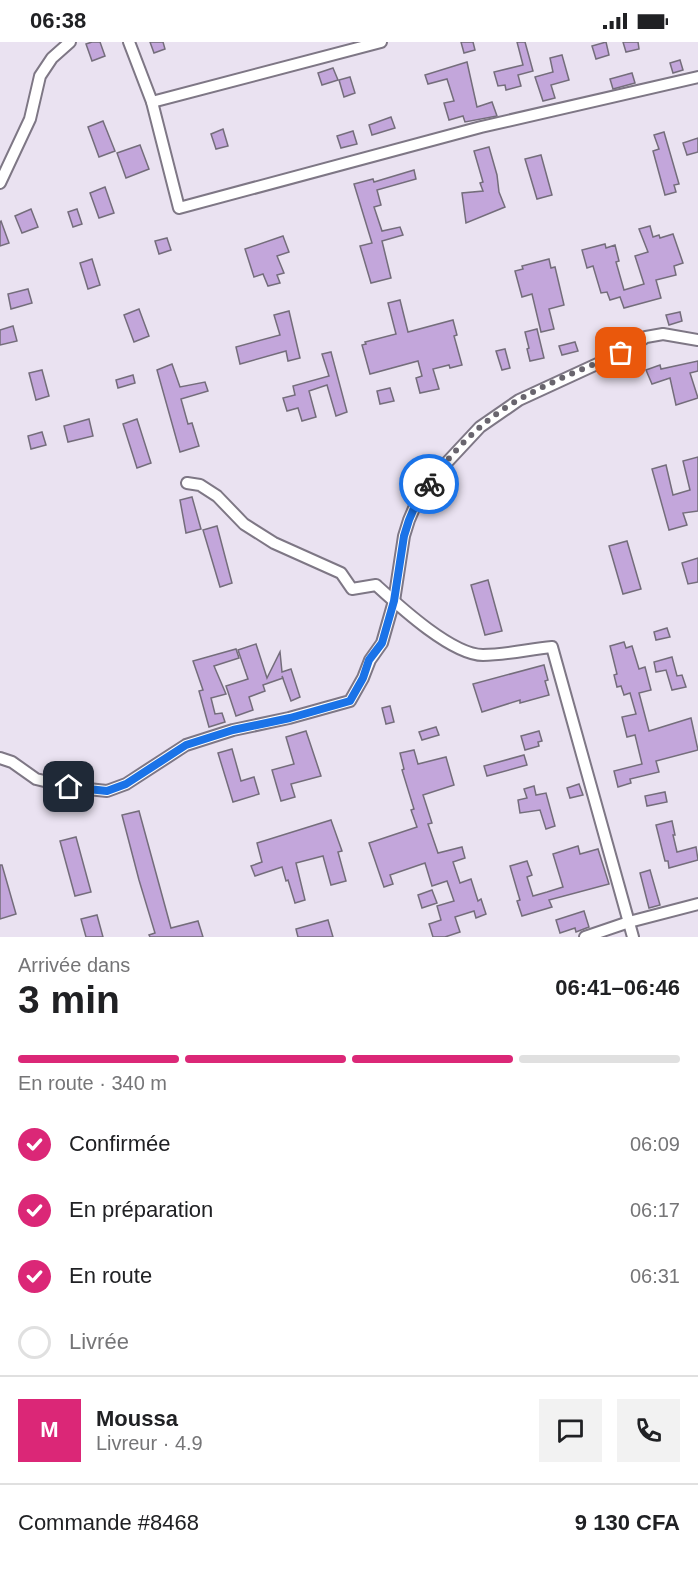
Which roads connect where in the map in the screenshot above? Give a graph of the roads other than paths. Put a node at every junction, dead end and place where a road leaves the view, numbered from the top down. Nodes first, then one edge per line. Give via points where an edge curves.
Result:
1 (70, 42) edge
2 (129, 42) edge
3 (381, 42) edge
4 (698, 77) edge
5 (152, 102) junction
6 (0, 183) edge
7 (698, 340) edge
8 (187, 483) dead end
9 (394, 601) junction
10 (0, 758) edge
11 (698, 903) edge
12 (629, 922) junction
13 (585, 937) edge
14 (633, 937) edge

1 - 6 street via 40,76 30,119
2 - 5 street
3 - 5 street
4 - 5 street via 481,128 179,208
7 - 9 street via 663,334 646,337 621,353 519,400 480,427 418,499 404,536
8 - 9 street via 200,485 217,496 244,524 274,543 341,573 352,589 376,585
9 - 10 street via 382,643 369,660 350,701 186,745 126,784 107,791 36,779
9 - 12 street via 462,650 482,655 552,647
11 - 12 street
12 - 13 street
12 - 14 street

